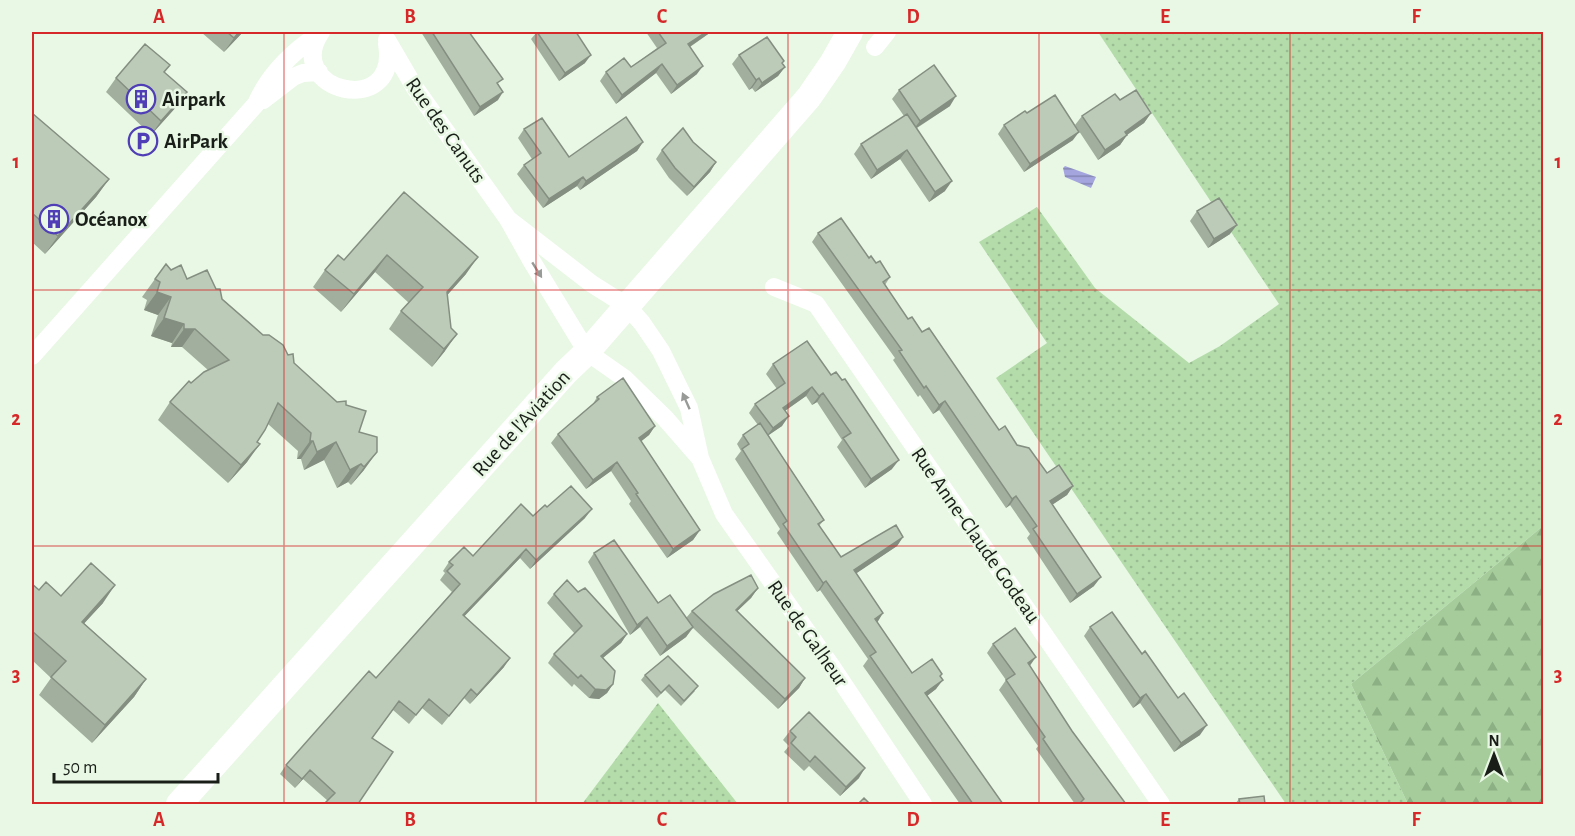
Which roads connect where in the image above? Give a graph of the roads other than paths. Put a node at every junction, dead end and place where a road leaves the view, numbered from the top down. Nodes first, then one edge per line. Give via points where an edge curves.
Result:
1 (850, 32) edge
2 (887, 32) edge
3 (320, 33) edge
4 (384, 36) edge
5 (875, 47) dead end
6 (319, 72) junction
7 (256, 104) junction
8 (508, 219) junction
9 (774, 287) dead end
10 (627, 306) junction
11 (587, 352) junction
12 (32, 356) edge
13 (700, 458) junction
14 (179, 804) edge
15 (924, 804) edge
16 (1161, 804) edge

1 - 10 street, Rue de l'Aviation via 809,97
2 - 5 street
3 - 6 street via 314,53
3 - 7 street via 298,48 272,75
4 - 6 street via 389,56 386,70 363,89 343,90
4 - 8 street, Rue des Canuts via 415,88
6 - 7 street via 293,77
7 - 12 street
8 - 10 street, Rue des Canuts
8 -> 11 street, Rue des Canuts
9 - 16 street, Rue Anne-Claude Godeau via 816,304
10 - 11 street, Rue de l'Aviation
13 -> 10 street, Rue de Galheur via 690,408 661,351
11 - 13 street, Rue de Galheur via 624,378
11 - 14 street, Rue de l'Aviation
13 - 15 street, Rue de Galheur via 724,514

